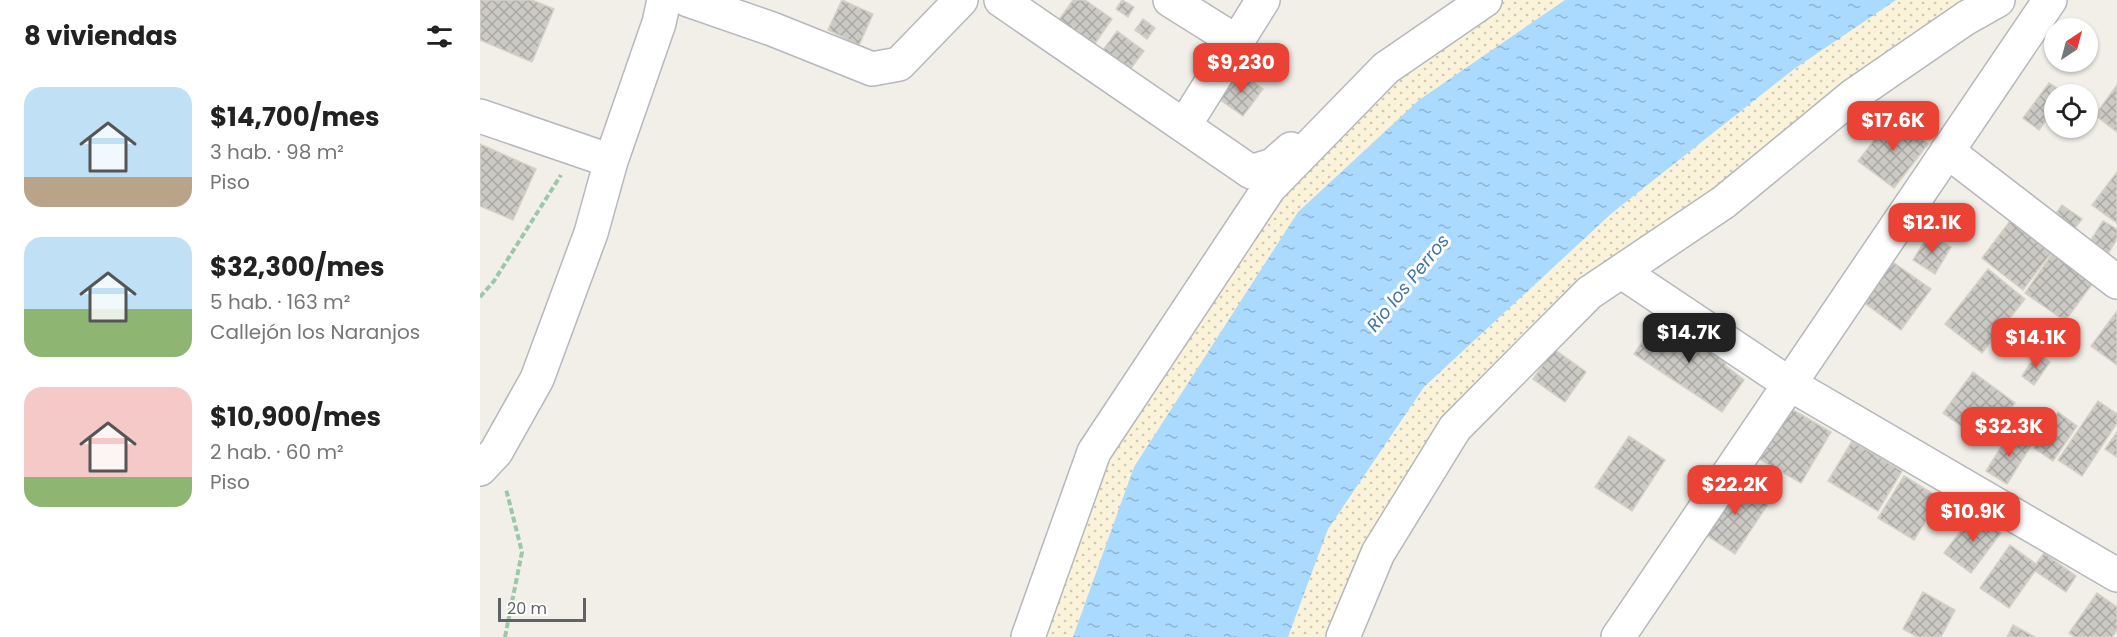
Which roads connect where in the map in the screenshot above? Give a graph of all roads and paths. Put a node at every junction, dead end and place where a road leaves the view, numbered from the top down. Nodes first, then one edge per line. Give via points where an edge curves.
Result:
1 (664, 0) edge
2 (688, 0) edge
3 (961, 0) edge
4 (1001, 0) edge
5 (1170, 0) edge
6 (1263, 0) edge
7 (1476, 0) edge
8 (1485, 0) edge
9 (1998, 0) edge
10 (2050, 0) edge
11 (1237, 42) junction
12 (480, 116) edge
13 (1185, 126) junction
14 (1947, 151) junction
15 (608, 174) junction
16 (1622, 272) junction
17 (2117, 282) edge
18 (480, 297) edge
19 (1788, 384) junction
20 (488, 461) edge
21 (2117, 575) edge
22 (505, 637) edge
23 (1028, 637) edge
24 (1343, 637) edge
25 (1618, 637) edge

1 - 15 street
2 - 3 street via 872,69 899,64
4 - 13 street
5 - 11 street
6 - 11 street
7 - 13 street via 1387,60 1273,165 1251,172
8 - 23 street via 1386,68 1269,188 1094,452
9 - 16 street via 1854,95 1724,202
10 - 14 street
11 - 13 street
12 - 15 street
14 - 17 street
14 - 19 street
15 - 18 path via 562,173
15 - 20 street via 591,233 537,379
16 - 19 street
16 - 24 street via 1589,293 1455,428 1378,553
19 - 21 street
19 - 25 street
20 - 22 path via 522,552

